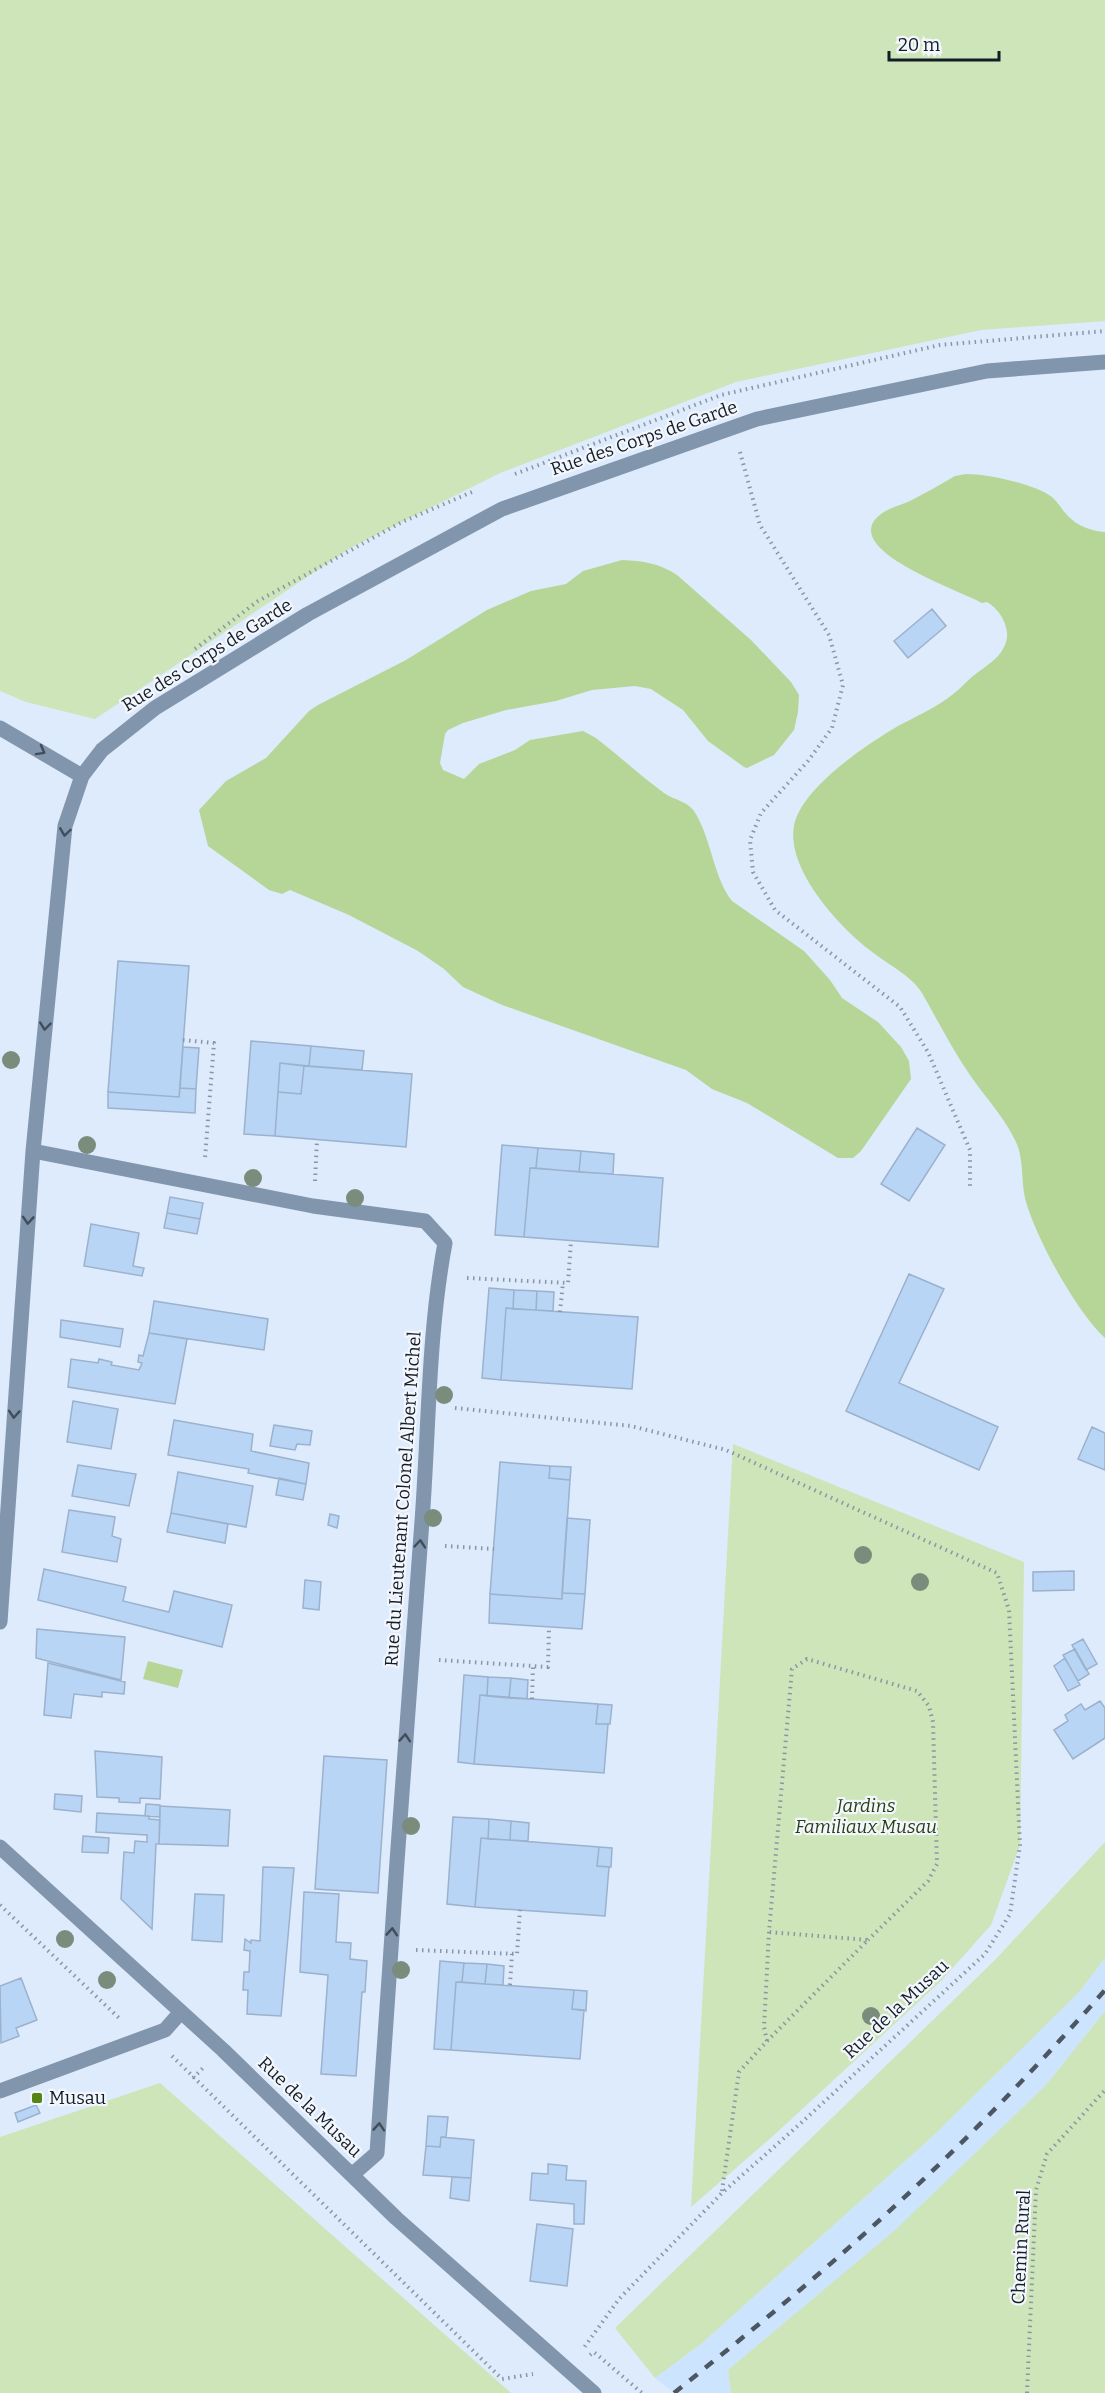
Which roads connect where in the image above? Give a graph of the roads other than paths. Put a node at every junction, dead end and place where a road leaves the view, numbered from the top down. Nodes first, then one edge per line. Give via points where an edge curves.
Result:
1 (1105, 362) edge
2 (0, 728) edge
3 (82, 776) junction
4 (33, 1151) junction
5 (0, 1622) edge
6 (0, 1847) edge
7 (180, 2013) junction
8 (0, 2091) edge
9 (352, 2175) junction
10 (594, 2393) edge

1 - 3 street, Rue des Corps de Garde via 987,371 757,419 492,514 308,614 190,684 120,734
2 -> 3 street
3 -> 4 street, Rue des Corps de Garde via 65,826
4 -> 5 street, Rue des Corps de Garde
9 -> 4 street, Rue du Lieutenant Colonel Albert Michel via 377,2153 428,1406 445,1243 425,1221 313,1206
6 - 7 street, Rue de la Musau
7 - 8 street via 165,2030
7 - 9 street, Rue de la Musau
9 - 10 street, Rue de la Musau

